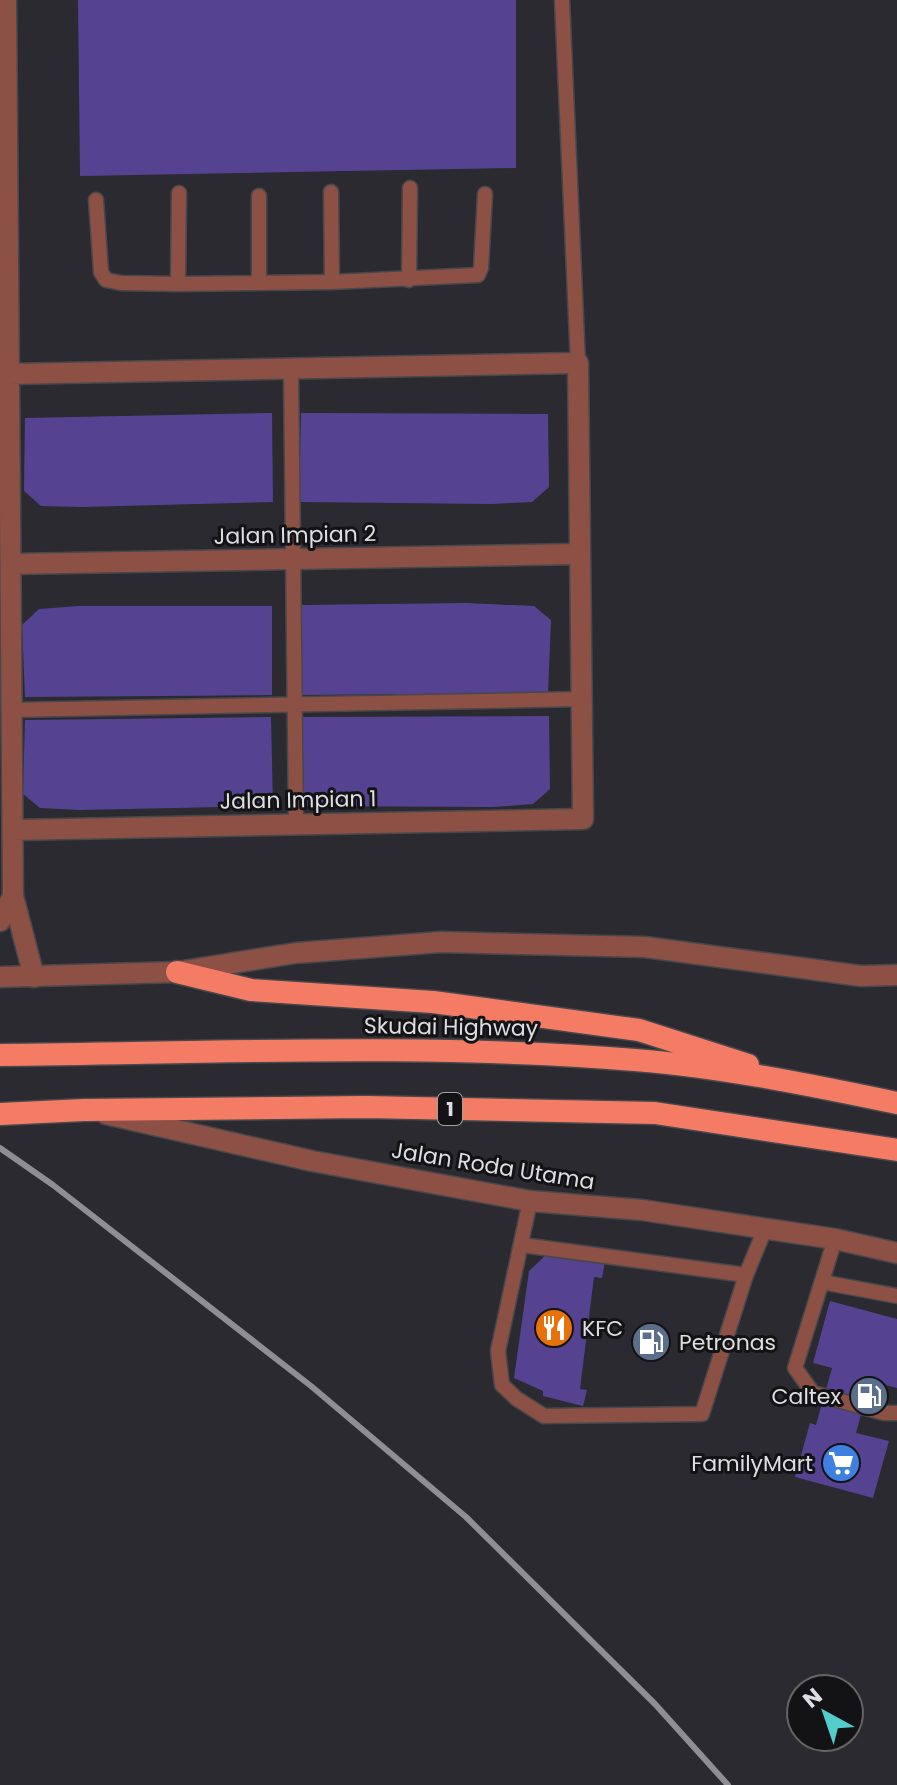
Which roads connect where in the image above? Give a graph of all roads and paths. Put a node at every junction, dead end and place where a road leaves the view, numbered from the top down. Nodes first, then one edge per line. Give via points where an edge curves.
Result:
1 (6, 0) edge
2 (562, 0) edge
3 (410, 188) dead end
4 (331, 192) dead end
5 (179, 193) dead end
6 (485, 194) dead end
7 (259, 196) dead end
8 (96, 200) dead end
9 (409, 280) junction
10 (259, 282) junction
11 (332, 282) junction
12 (178, 284) junction
13 (578, 363) junction
14 (291, 369) junction
15 (9, 374) junction
16 (580, 554) junction
17 (293, 559) junction
18 (11, 564) junction
19 (582, 699) junction
20 (295, 704) junction
21 (12, 710) junction
22 (6, 767) edge
23 (296, 824) junction
24 (13, 830) junction
25 (13, 896) junction
26 (0, 921) edge
27 (177, 972) junction
28 (897, 975) edge
29 (0, 977) edge
30 (34, 977) junction
31 (0, 1055) edge
32 (790, 1080) junction
33 (897, 1103) edge
34 (84, 1110) junction
35 (0, 1114) edge
36 (897, 1150) edge
37 (530, 1201) junction
38 (765, 1229) junction
39 (835, 1239) junction
40 (522, 1245) junction
41 (897, 1253) edge
42 (746, 1275) junction
43 (822, 1282) junction
44 (897, 1296) edge
45 (897, 1413) edge

1 - 15 street
2 - 13 lane
3 - 9 lane
4 - 11 lane
5 - 12 lane
6 - 9 lane via 478,275
7 - 10 lane
8 - 12 lane via 106,280
9 - 11 lane
10 - 11 lane
10 - 12 lane
13 - 14 street
13 - 16 street
14 - 15 street
14 - 17 lane
15 - 18 street
16 - 17 street, Jalan Impian 2
16 - 19 street
17 - 18 street, Jalan Impian 2
17 - 20 lane
18 - 21 street
19 - 20 lane
19 - 23 street, Jalan Impian 1 via 583,819
20 - 21 lane
20 - 23 lane
21 - 22 street
22 - 24 street
23 - 24 street, Jalan Impian 1
24 - 25 street
25 - 26 street
25 - 30 street
27 - 28 street via 296,953 441,942 645,947 861,976
27 - 30 street
27 - 32 highway via 251,990 433,1002 639,1030
29 - 30 street
31 - 32 highway, Skudai Highway via 442,1050 636,1060
32 - 33 highway, Skudai Highway
34 - 35 highway, 1
34 - 36 highway, 1 via 366,1107 655,1113
34 - 37 street, Jalan Roda Utama via 312,1161
37 - 38 street, Jalan Roda Utama via 642,1210
37 - 40 lane
38 - 39 street, Jalan Roda Utama
38 - 42 lane
39 - 41 street, Jalan Roda Utama
39 - 43 lane
40 - 42 lane
40 - 42 lane via 498,1351 499,1369 502,1385 544,1416 702,1414
43 - 44 lane
43 - 45 lane via 795,1368 813,1393

